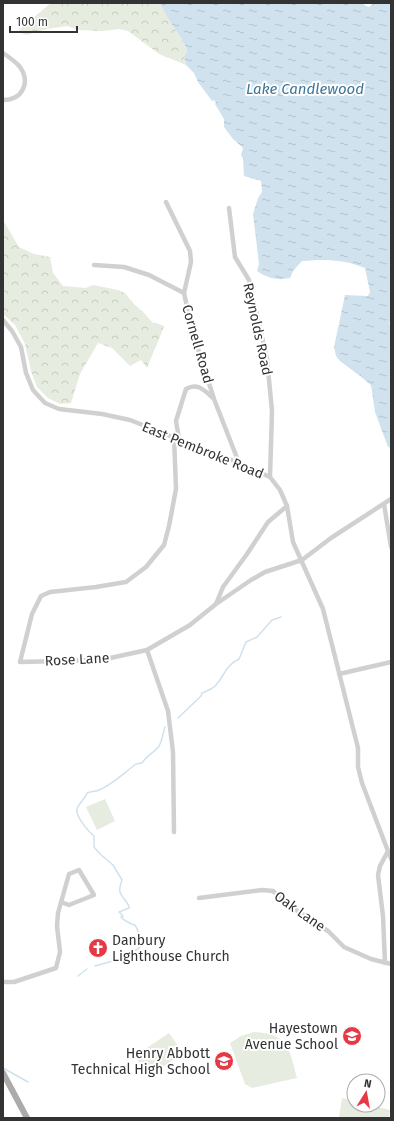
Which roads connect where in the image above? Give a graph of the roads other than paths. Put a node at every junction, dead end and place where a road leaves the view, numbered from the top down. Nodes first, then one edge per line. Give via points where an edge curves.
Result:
1 (3, 53) edge
2 (3, 100) edge
3 (166, 202) dead end
4 (229, 208) dead end
5 (94, 265) dead end
6 (184, 293) junction
7 (3, 320) edge
8 (214, 399) junction
9 (174, 438) junction
10 (179, 440) junction
11 (239, 463) junction
12 (270, 477) junction
13 (391, 499) edge
14 (384, 504) junction
15 (287, 506) junction
16 (391, 547) edge
17 (302, 560) junction
18 (216, 604) junction
19 (147, 650) junction
20 (391, 662) edge
21 (339, 674) junction
22 (174, 832) dead end
23 (388, 852) junction
24 (391, 859) edge
25 (199, 898) dead end
26 (61, 902) junction
27 (385, 963) junction
28 (391, 964) edge
29 (3, 982) edge
30 (3, 1073) edge
31 (27, 1118) edge

1 - 2 street via 20,66 26,82 16,97
3 - 6 street, Cornell Road via 190,251 191,262
4 - 12 street, Reynolds Road via 235,257 249,280 267,359 272,410
5 - 6 street via 124,267 149,275
6 - 8 street, Cornell Road via 192,330
7 - 9 street, East Pembroke Road via 21,347 26,373 33,390 45,403 59,410 102,414 130,420
8 - 10 street via 200,387 186,389 176,421
8 - 11 street, Cornell Road
9 - 10 street, East Pembroke Road
9 - 19 street, Rose Lane via 176,489 164,545 146,567 126,582 50,592 41,596 32,614 20,662 101,660
10 - 11 street, East Pembroke Road
11 - 12 street, East Pembroke Road
12 - 15 street, East Pembroke Road via 280,490
13 - 14 street, Rose Lane
14 - 16 street
14 - 17 street, Rose Lane
15 - 17 street, East Pembroke Road via 293,542
15 - 18 street, Rose Lane via 268,522 223,587
17 - 18 street, Rose Lane via 265,572
17 - 21 street, East Pembroke Road via 323,609
18 - 19 street, Rose Lane via 190,625
19 - 22 street via 168,711 173,752
20 - 21 street
21 - 23 street, East Pembroke Road via 358,748 358,767 362,783
23 - 24 street, East Pembroke Road
23 - 27 street via 378,875
25 - 27 street, Oak Lane via 262,890 273,891 290,906 328,931 344,947
26 - 26 street via 69,874 79,870 94,895 69,905
26 - 29 street via 57,926 60,952 56,968 14,982
27 - 28 street, Oak Lane
30 - 31 main road

